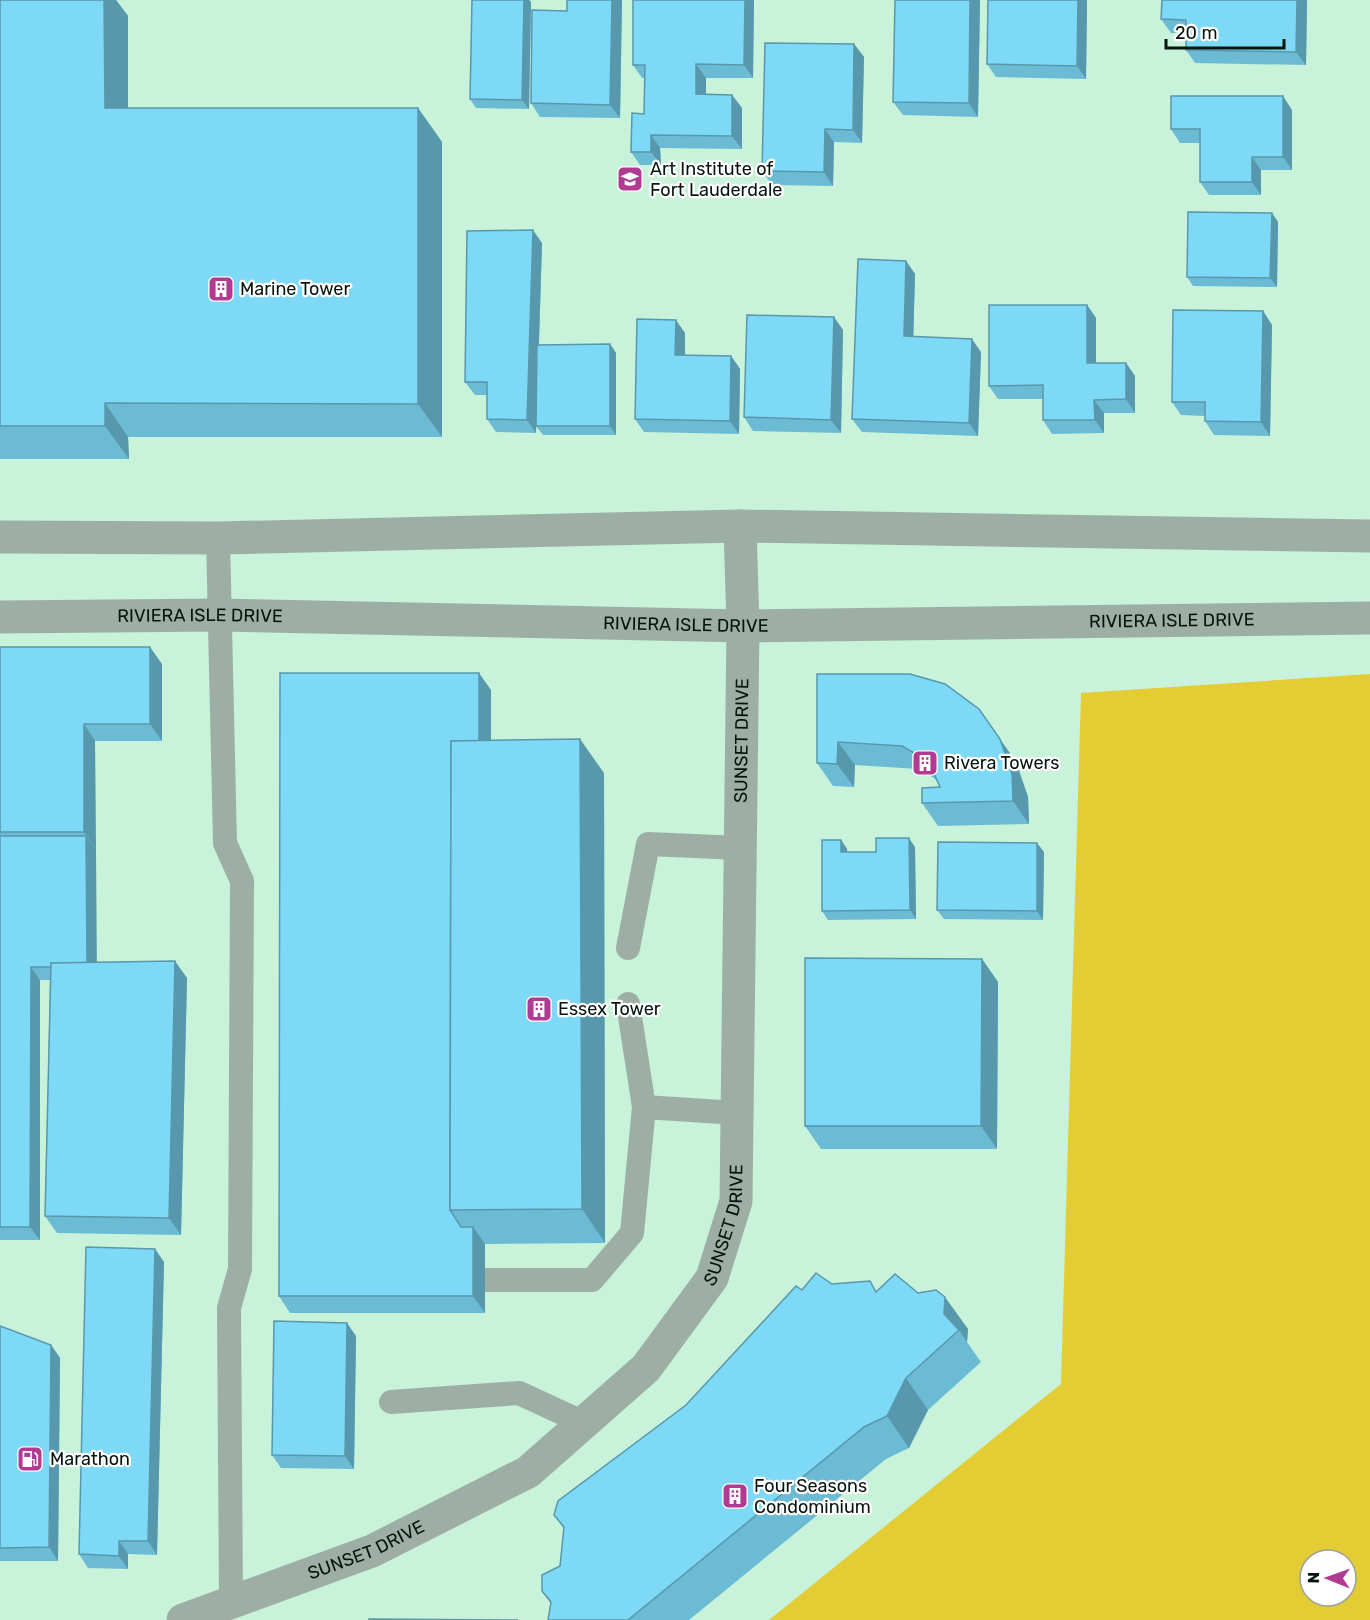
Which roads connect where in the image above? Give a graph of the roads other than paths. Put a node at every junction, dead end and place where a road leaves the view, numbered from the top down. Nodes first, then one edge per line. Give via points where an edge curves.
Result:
1 (740, 526) junction
2 (1370, 536) edge
3 (13, 537) edge
4 (218, 538) junction
5 (219, 615) junction
6 (0, 617) edge
7 (1370, 618) edge
8 (743, 626) junction
9 (740, 848) junction
10 (628, 948) dead end
11 (628, 1004) dead end
12 (644, 1107) junction
13 (736, 1113) junction
14 (485, 1280) edge
15 (391, 1401) dead end
16 (584, 1423) junction
17 (231, 1602) junction
18 (183, 1620) edge

1 - 2 street
1 - 4 street
1 - 8 street, SUNSET DRIVE
3 - 4 street
4 - 5 lane
5 - 6 street, RIVIERA ISLE DRIVE
5 - 8 street, RIVIERA ISLE DRIVE
5 - 17 lane via 225,843 242,881 240,1269 229,1308
7 - 8 street, RIVIERA ISLE DRIVE
8 - 9 street, SUNSET DRIVE
9 - 10 lane via 648,844
9 - 13 street, SUNSET DRIVE
11 - 12 lane
12 - 13 lane
12 - 14 lane via 632,1233 592,1280
13 - 16 street, SUNSET DRIVE via 736,1201 712,1278 646,1368
15 - 16 lane via 519,1392
16 - 17 street, SUNSET DRIVE via 528,1472 497,1488 372,1551
17 - 18 street, SUNSET DRIVE

